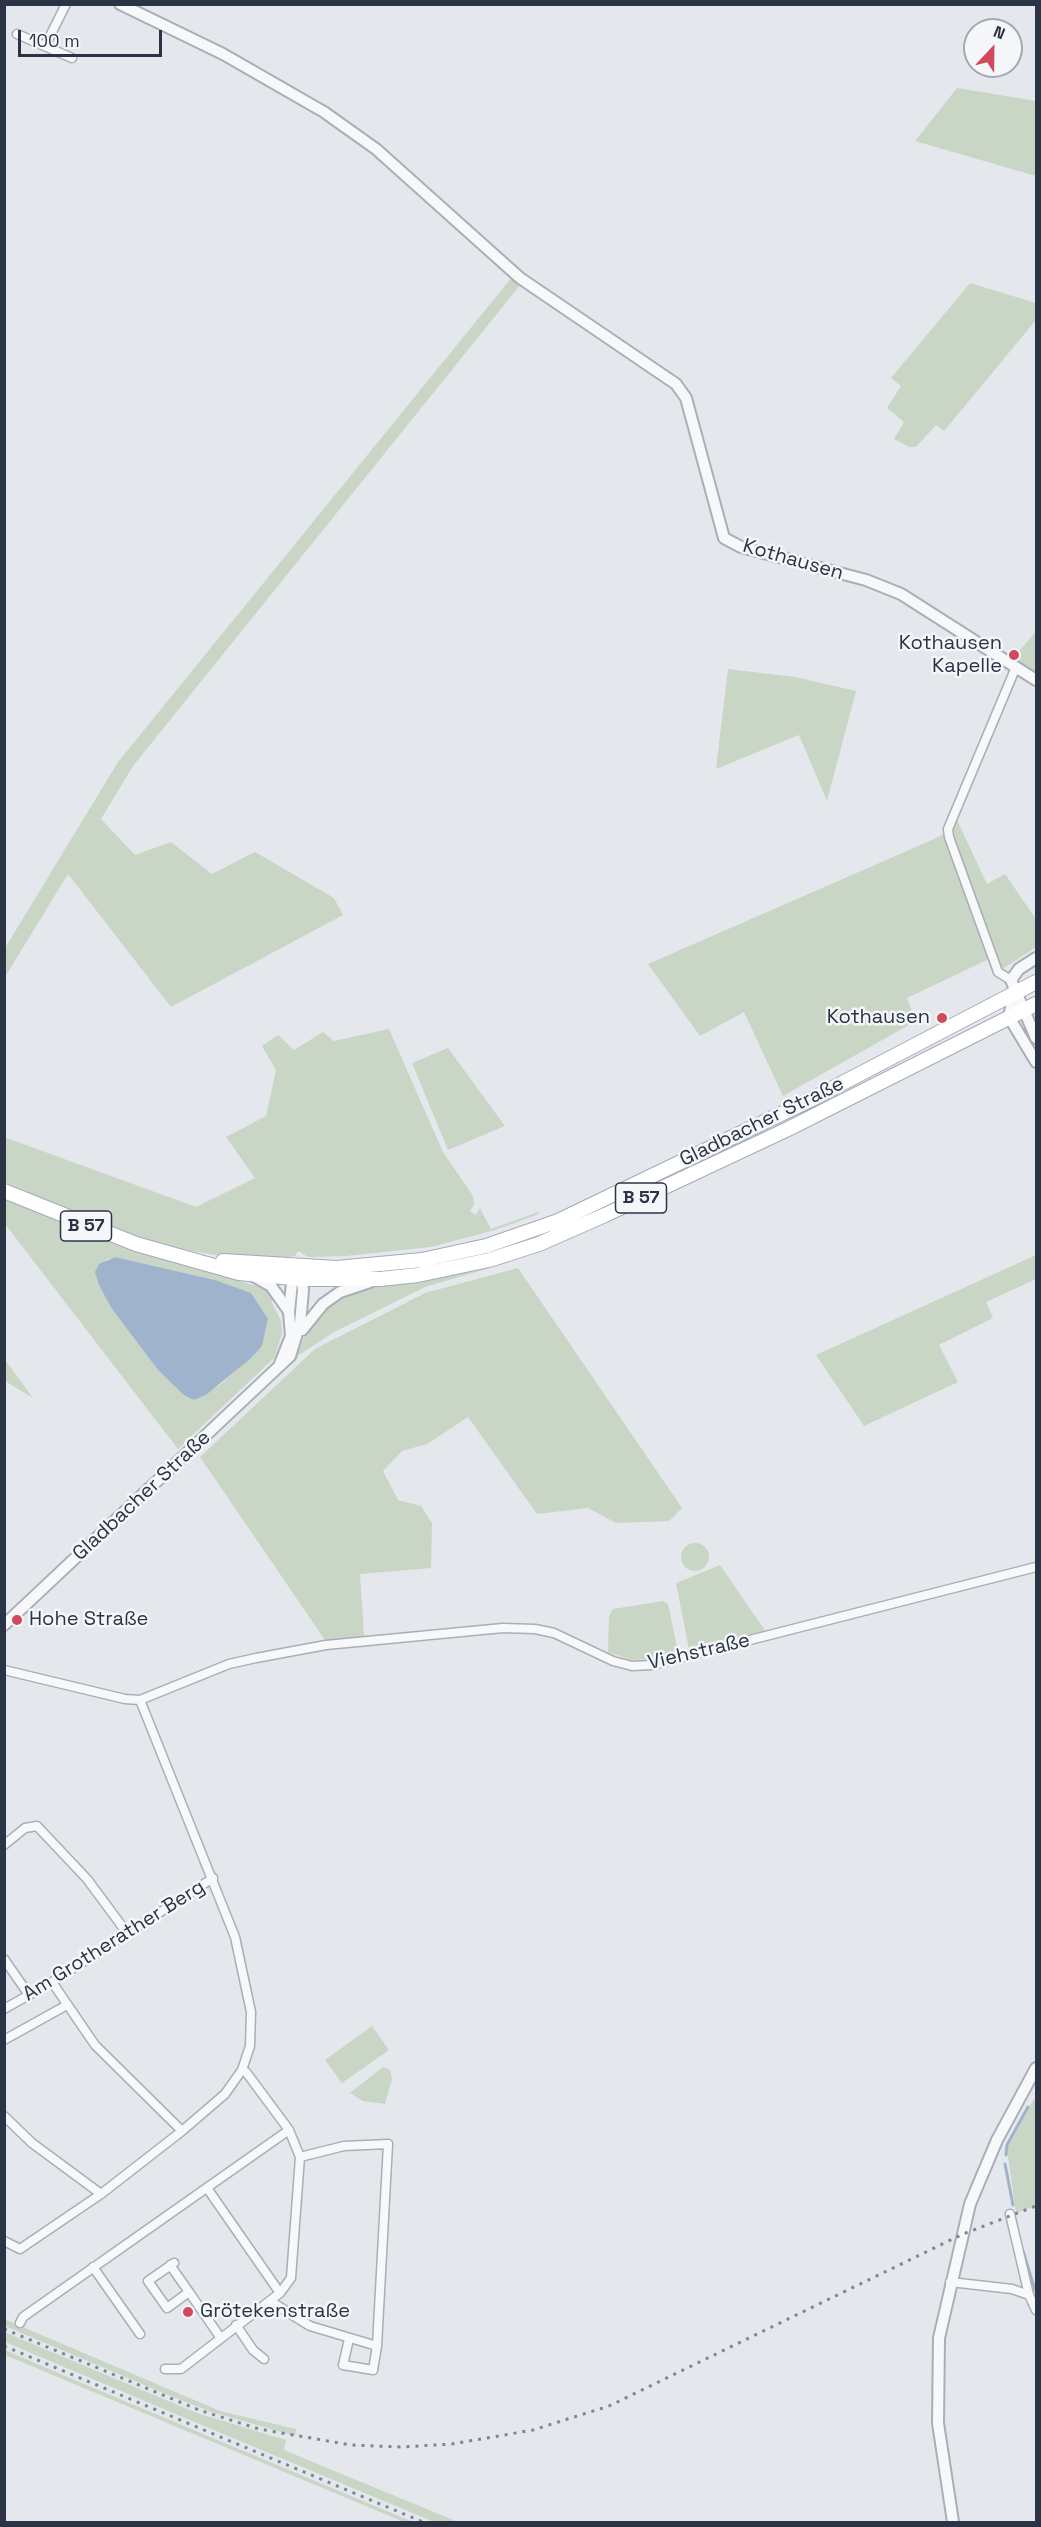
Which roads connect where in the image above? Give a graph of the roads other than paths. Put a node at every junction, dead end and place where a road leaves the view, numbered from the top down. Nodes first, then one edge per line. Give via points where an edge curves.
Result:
1 (66, 4) edge
2 (120, 4) edge
3 (16, 34) dead end
4 (46, 44) junction
5 (72, 58) dead end
6 (1016, 667) junction
7 (1036, 680) edge
8 (1036, 958) edge
9 (1036, 982) edge
10 (1013, 986) junction
11 (1036, 1004) edge
12 (1023, 1011) junction
13 (1009, 1017) junction
14 (1036, 1038) edge
15 (1036, 1062) edge
16 (4, 1191) edge
17 (171, 1255) junction
18 (250, 1275) junction
19 (298, 1275) junction
20 (380, 1279) junction
21 (289, 1312) junction
22 (297, 1338) junction
23 (279, 1366) junction
24 (1036, 1567) edge
25 (4, 1625) edge
26 (4, 1670) edge
27 (140, 1700) junction
28 (4, 1845) edge
29 (213, 1878) junction
30 (127, 1933) junction
31 (4, 1959) edge
32 (52, 1982) junction
33 (29, 1995) junction
34 (67, 2005) junction
35 (4, 2009) edge
36 (4, 2040) edge
37 (1036, 2068) edge
38 (242, 2070) junction
39 (4, 2116) edge
40 (289, 2130) junction
41 (182, 2131) junction
42 (300, 2157) junction
43 (207, 2188) junction
44 (100, 2194) junction
45 (1010, 2214) dead end
46 (4, 2241) edge
47 (93, 2267) junction
48 (950, 2282) junction
49 (189, 2292) junction
50 (280, 2293) junction
51 (1029, 2295) junction
52 (270, 2301) junction
53 (1036, 2310) edge
54 (20, 2323) dead end
55 (236, 2325) junction
56 (140, 2334) dead end
57 (220, 2337) junction
58 (349, 2339) junction
59 (377, 2346) junction
60 (264, 2359) dead end
61 (165, 2369) dead end
62 (953, 2523) edge

1 - 4 street
2 - 6 street, Kothausen via 272,80 351,130 520,278 676,384 686,398 724,538 741,547 866,580 901,594
3 - 4 street
4 - 5 street
6 - 7 street, Kothausen
6 - 10 street via 948,829 998,972
8 - 10 street via 1019,969
9 - 10 main road, Gladbacher Straße / B 57
10 - 12 street
10 - 13 street
10 - 19 main road, Gladbacher Straße / B 57 via 810,1100 558,1221 486,1246 422,1260
11 - 12 main road, Gladbacher Straße / B 57
12 - 13 main road, Gladbacher Straße / B 57
12 - 14 street
13 - 15 street
13 - 20 main road, Gladbacher Straße / B 57 via 788,1129 538,1244 489,1260
16 - 17 main road, B 57
17 - 18 main road, B 57
17 - 19 main road, B 57
18 - 19 main road, B 57
18 - 21 street via 271,1286
19 - 20 main road, B 57
19 - 21 street, Gladbacher Straße
19 - 22 street
20 - 22 street, Gladbacher Straße via 340,1292 323,1304
21 - 23 street, Gladbacher Straße via 291,1336
22 - 23 street, Gladbacher Straße via 290,1356
23 - 25 street, Gladbacher Straße
24 - 27 street, Viehstraße via 652,1665 632,1666 613,1661 535,1629 503,1628 326,1645 229,1664
26 - 27 street
27 - 29 street, Am Grotherather Berg
28 - 30 street via 25,1828 37,1826 87,1879
29 - 30 street, Am Grotherather Berg
29 - 38 street via 235,1937 251,2013 250,2046
30 - 32 street, Am Grotherather Berg
31 - 33 street
32 - 33 street, Am Grotherather Berg
32 - 34 street
33 - 35 street, Am Grotherather Berg
34 - 36 street, Am Grotherather Berg
34 - 41 street via 95,2045
37 - 48 street via 997,2140 970,2204
38 - 40 street
38 - 41 street via 225,2094
39 - 44 street via 32,2143
40 - 42 street
40 - 43 street
41 - 44 street
42 - 50 street via 293,2266
42 - 59 street via 344,2146 388,2144
43 - 47 street
43 - 50 street
44 - 46 street via 20,2249
45 - 51 street
47 - 54 street via 23,2316
47 - 56 street
48 - 51 street via 1012,2289
48 - 62 street via 939,2338 938,2423
49 - 49 street via 167,2308 148,2281 172,2264
49 - 57 street
50 - 52 street
51 - 53 street
52 - 55 street
52 - 58 street via 310,2326
55 - 57 street
55 - 60 street
57 - 61 street via 181,2369
58 - 59 street
58 - 59 street via 343,2365 373,2370

